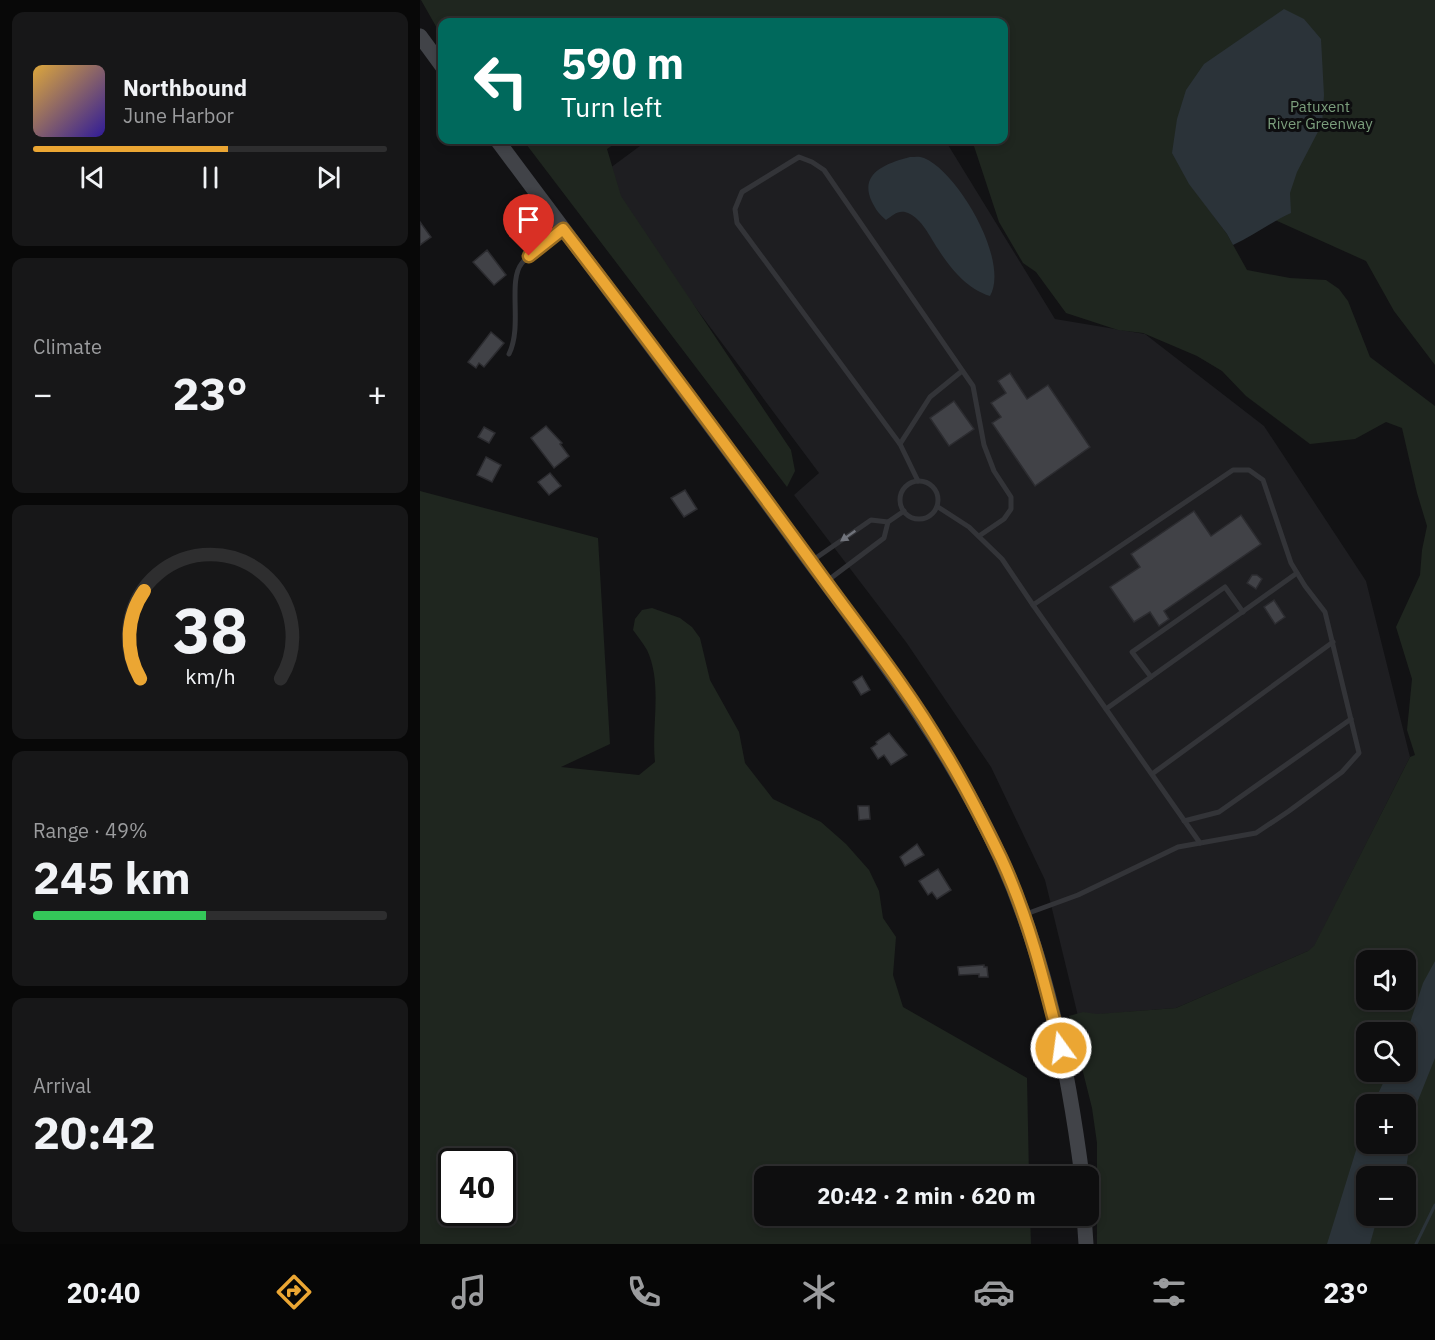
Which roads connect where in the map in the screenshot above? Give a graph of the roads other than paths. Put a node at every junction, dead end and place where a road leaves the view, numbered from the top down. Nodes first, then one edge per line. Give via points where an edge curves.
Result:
1 (420, 36) edge
2 (438, 61) edge
3 (500, 144) edge
4 (563, 229) junction
5 (508, 354) dead end
6 (962, 371) junction
7 (900, 444) junction
8 (918, 481) junction
9 (938, 507) junction
10 (903, 512) junction
11 (888, 522) junction
12 (979, 536) junction
13 (811, 562) junction
14 (1297, 573) junction
15 (826, 582) junction
16 (1033, 605) junction
17 (1243, 612) junction
18 (1332, 642) junction
19 (1151, 677) junction
20 (1106, 709) junction
21 (1351, 719) junction
22 (1152, 774) junction
23 (1185, 821) junction
24 (1200, 843) junction
25 (1023, 915) junction
26 (1081, 1166) edge
27 (1085, 1226) edge
28 (1086, 1244) edge

1 - 2 street
3 - 4 street
4 - 5 lane via 521,263 517,272 516,331
4 - 13 street
6 - 7 lane via 930,397
6 - 7 lane via 824,170 799,157 742,192 735,209 737,223
6 - 12 lane via 973,386 987,454 1011,497 1011,509 1005,519
7 - 8 lane
8 - 9 lane via 935,489
8 - 10 lane via 902,492
9 - 10 lane via 931,516 919,520
9 - 12 lane
10 - 11 lane
11 -> 13 lane via 871,520
11 - 15 lane via 884,538
12 - 16 lane via 1002,559
13 - 15 street
14 - 16 lane via 1263,480 1249,470 1233,470
14 - 17 lane
14 - 18 lane via 1325,612
15 - 25 street via 944,749 978,811
16 - 20 lane
17 - 19 lane
17 - 19 lane via 1225,587 1132,652
18 - 21 lane
18 - 22 lane
19 - 20 lane
20 - 22 lane
21 - 23 lane via 1219,812
21 - 24 lane via 1359,753 1342,772 1256,833
22 - 23 lane
23 - 24 lane
24 - 25 lane via 1178,847 1078,895
25 - 26 street via 1061,1048
27 - 28 street

